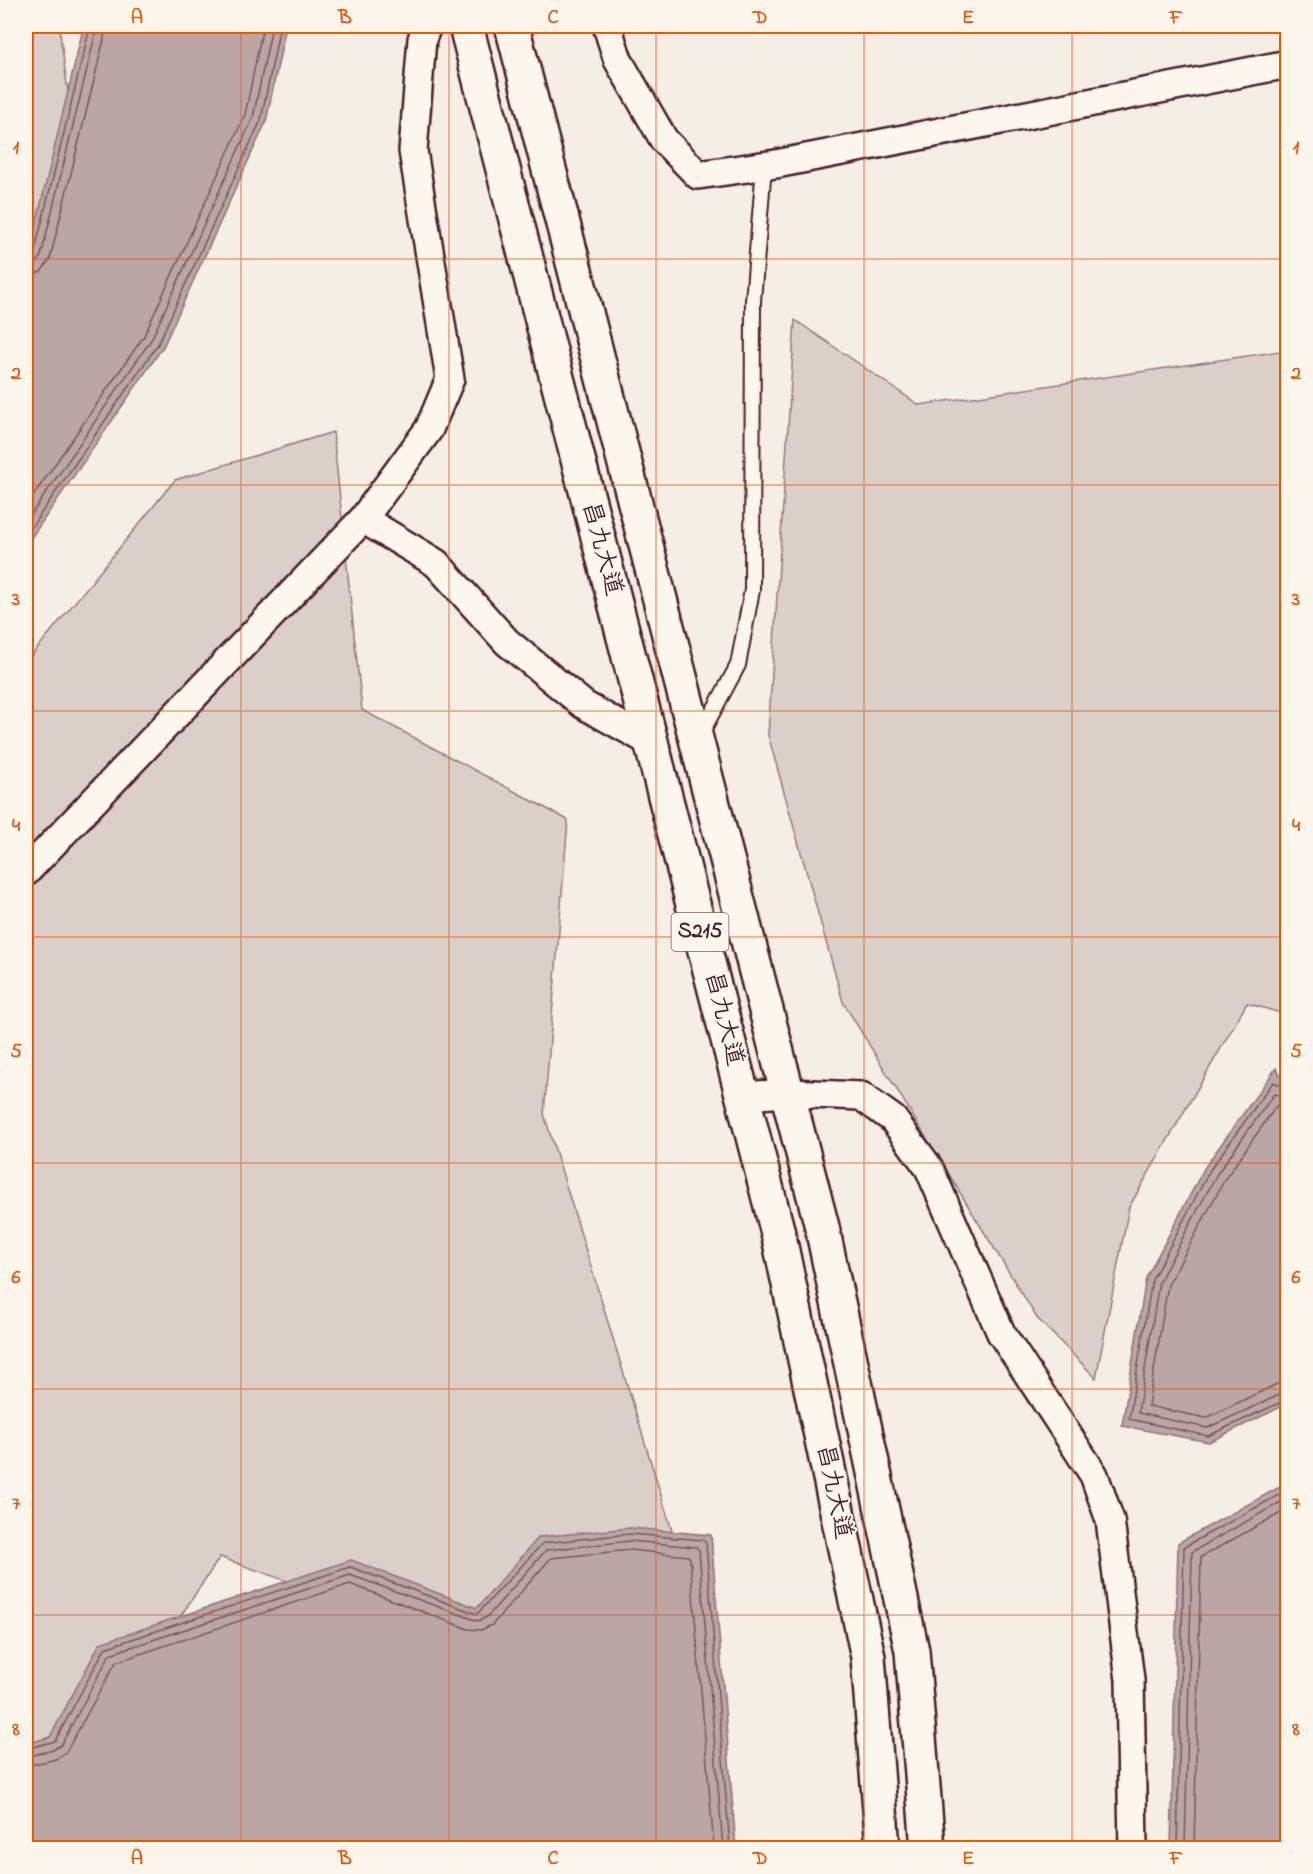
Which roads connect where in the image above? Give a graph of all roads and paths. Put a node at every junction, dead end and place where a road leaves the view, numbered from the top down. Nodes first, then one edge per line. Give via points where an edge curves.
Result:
1 (427, 26) edge
2 (466, 26) edge
3 (512, 26) edge
4 (606, 26) edge
5 (1287, 64) edge
6 (764, 165) junction
7 (363, 519) junction
8 (697, 742) junction
9 (652, 743) junction
10 (26, 872) edge
11 (788, 1093) junction
12 (743, 1096) junction
13 (883, 1848) edge
14 (928, 1848) edge
15 (1133, 1848) edge

1 - 7 street via 422,39 413,151 450,379 429,429
2 - 9 highway, 昌九大道 / S215
3 - 8 highway, 昌九大道 / S215
4 - 6 street via 618,60 664,140 698,175
5 - 6 street
6 - 8 lane via 753,301 752,590 738,665
7 - 9 street via 436,563 507,642 584,705
7 - 10 street
8 - 11 highway, 昌九大道 / S215
9 - 12 highway, 昌九大道 / S215
11 - 12 street
11 - 14 highway, 昌九大道 / S215 via 825,1239 912,1651
11 - 15 street via 861,1096 893,1119 929,1168 1001,1333 1094,1475 1110,1520 1130,1680
12 - 13 highway, 昌九大道 / S215 via 779,1237 868,1657

